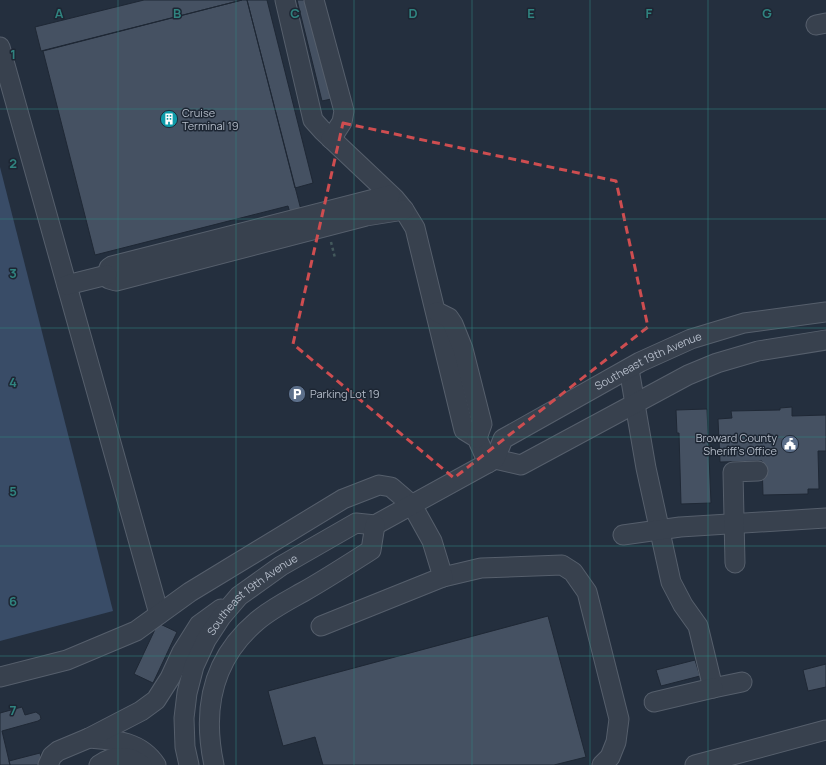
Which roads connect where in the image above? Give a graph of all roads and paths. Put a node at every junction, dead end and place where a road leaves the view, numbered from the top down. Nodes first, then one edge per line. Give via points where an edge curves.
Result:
1 (284, 0) edge
2 (314, 0) edge
3 (0, 47) edge
4 (331, 140) junction
5 (390, 195) junction
6 (404, 210) junction
7 (112, 278) junction
8 (67, 285) junction
9 (826, 312) edge
10 (826, 340) edge
11 (629, 368) junction
12 (635, 404) junction
13 (491, 461) junction
14 (758, 471) dead end
15 (412, 505) junction
16 (826, 518) edge
17 (734, 524) junction
18 (375, 525) junction
19 (660, 529) junction
20 (623, 535) dead end
21 (735, 562) dead end
22 (442, 577) junction
23 (239, 596) junction
24 (159, 614) junction
25 (321, 626) dead end
26 (0, 677) edge
27 (742, 682) dead end
28 (714, 688) junction
29 (654, 702) dead end
30 (826, 730) edge
31 (89, 738) junction
32 (48, 765) edge
33 (99, 765) edge
34 (142, 765) edge
35 (156, 765) edge
36 (189, 765) edge
37 (214, 765) edge
38 (602, 765) edge
39 (695, 765) edge

1 - 4 street via 313,120
2 - 4 street via 344,111 342,122
3 - 8 street
4 - 5 street
5 - 6 street
5 - 7 street via 112,266 109,268
6 - 7 street via 366,216
6 - 13 street via 415,228 464,430 477,438
7 - 8 street
8 - 24 street
9 - 11 street, Southeast 19th Avenue via 764,320 717,330 666,349
10 - 12 street via 736,356 688,375
11 - 12 street
11 - 13 street, Southeast 19th Avenue via 503,439
12 - 13 street via 521,465
12 - 19 street
13 - 15 street
14 - 17 street via 733,472
15 - 18 street
15 - 22 street via 432,541
15 - 24 street via 391,487 379,484 343,499 190,592
16 - 17 street
17 - 19 street
17 - 21 street
18 - 23 street, Southeast 19th Avenue via 356,523 281,566
18 - 37 street, Southeast 19th Avenue via 371,550 278,605 237,641 223,663 213,689 208,720
19 - 20 street
19 - 28 street via 671,582 698,626
22 - 25 street
22 - 38 street via 481,568 562,565 573,572 587,592 619,719 616,742 610,757
23 - 31 street via 199,625 156,700 141,711
23 - 36 street, Southeast 19th Avenue via 221,617 194,666 184,718 185,747
24 - 26 street via 136,631 67,660
27 - 28 street
28 - 29 street
30 - 39 street
31 - 32 street via 58,751
31 - 35 street via 120,740 135,746
33 - 34 street via 113,758 125,757

